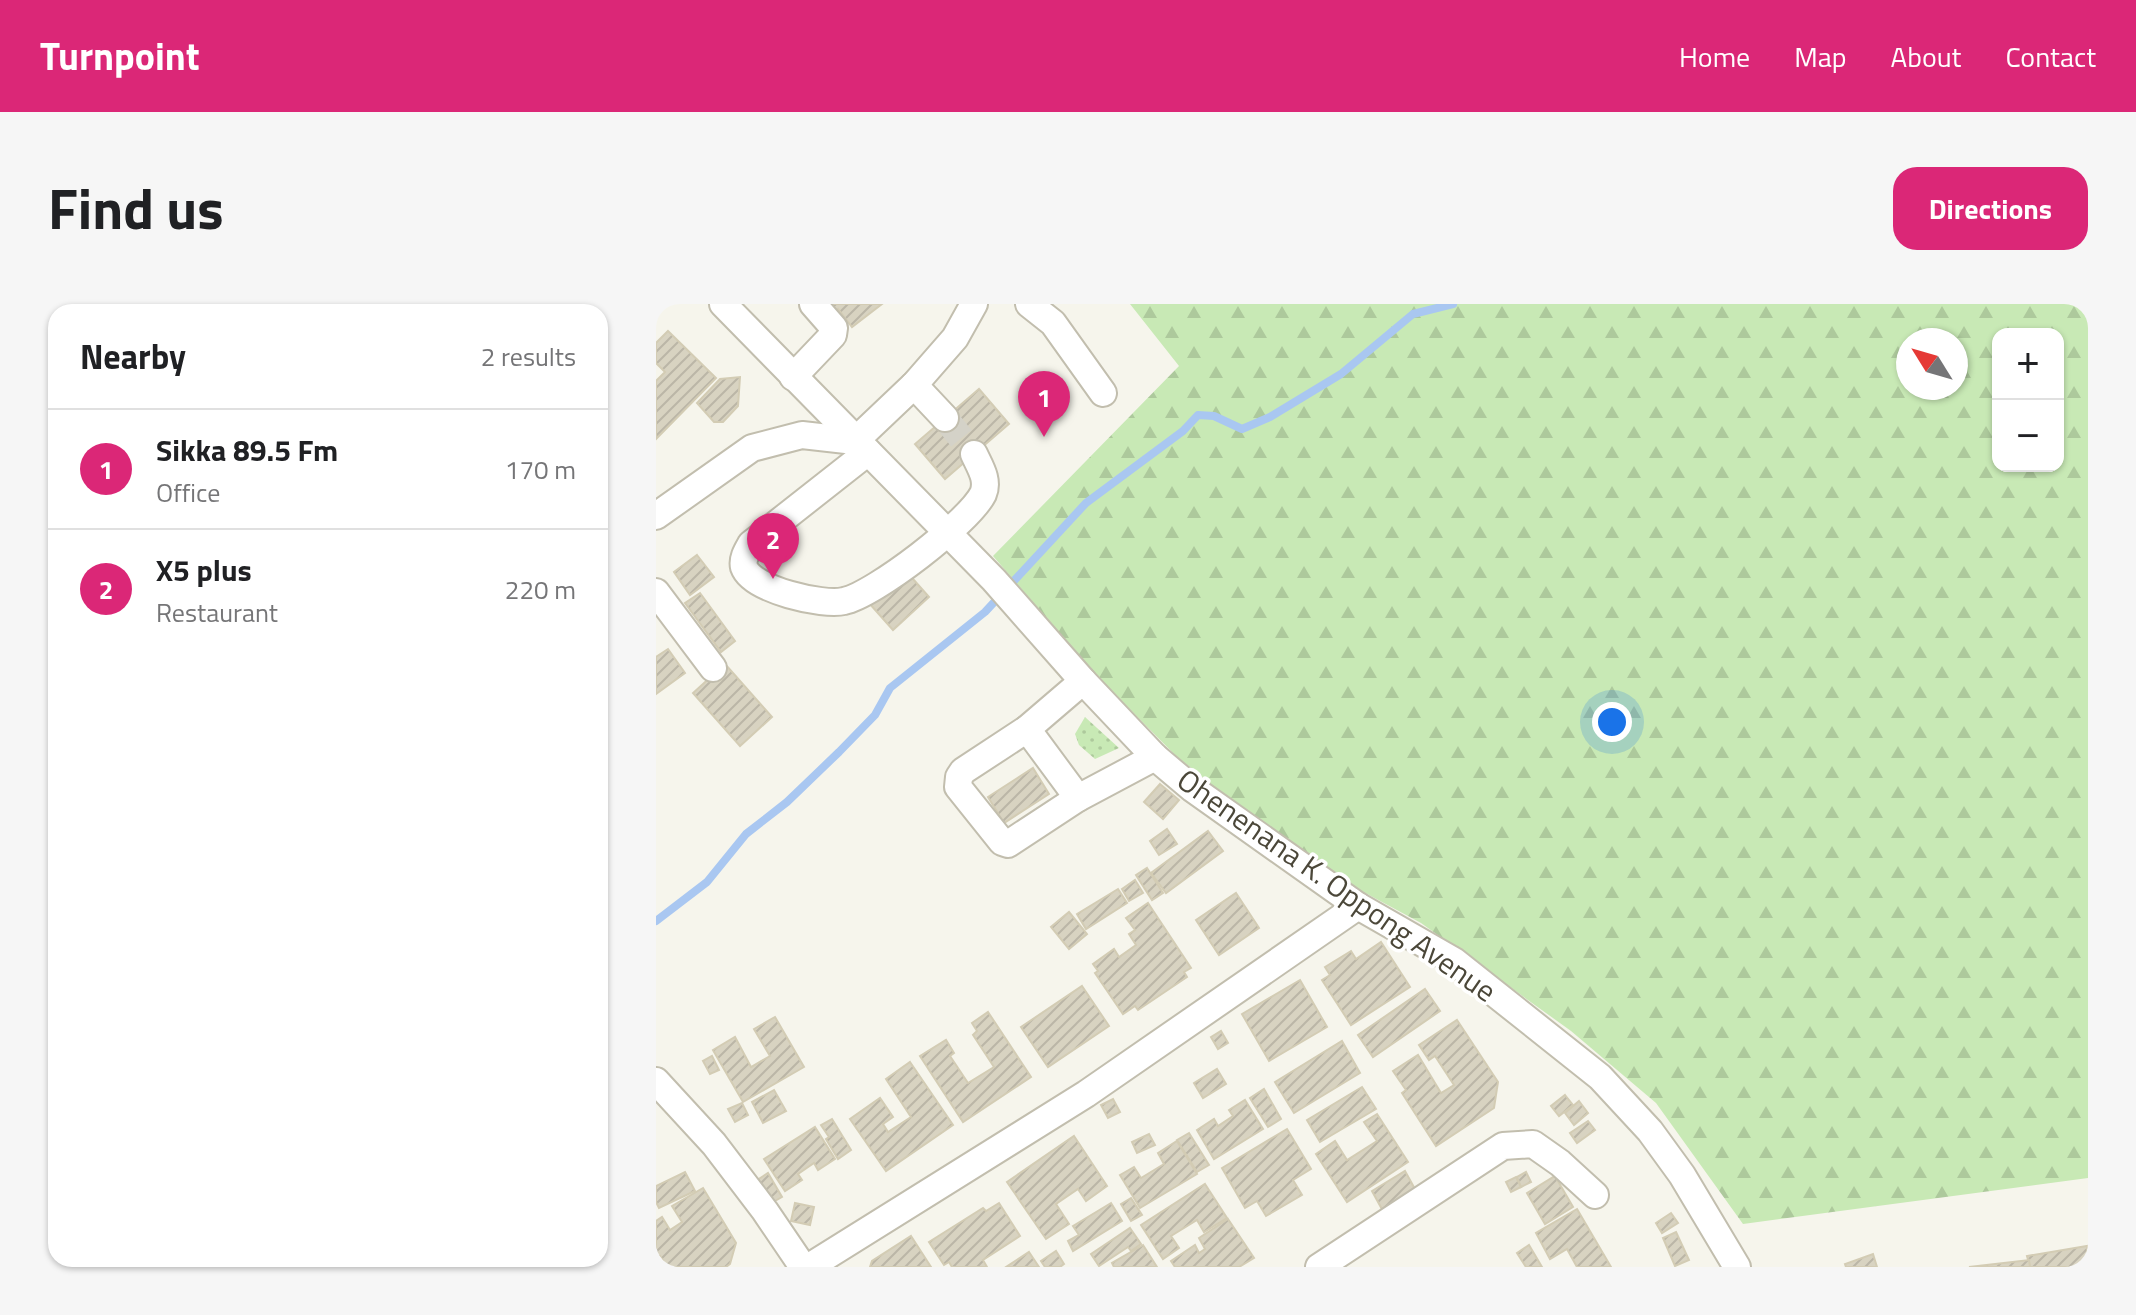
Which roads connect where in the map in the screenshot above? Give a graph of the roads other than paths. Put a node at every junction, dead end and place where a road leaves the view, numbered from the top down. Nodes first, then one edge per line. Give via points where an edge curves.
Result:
1 (723, 304) edge
2 (813, 304) edge
3 (974, 304) edge
4 (1029, 304) edge
5 (793, 377) junction
6 (914, 385) junction
7 (1103, 393) dead end
8 (945, 418) tunnel mouth
9 (862, 446) junction
10 (974, 454) tunnel mouth
11 (656, 516) edge
12 (949, 534) junction
13 (656, 592) edge
14 (713, 668) dead end
15 (1083, 681) junction
16 (1027, 729) junction
17 (1155, 757) junction
18 (1078, 798) junction
19 (1358, 906) junction
20 (656, 1081) edge
21 (1595, 1195) dead end
22 (806, 1267) edge
23 (1319, 1267) edge
24 (1737, 1267) edge

1 - 5 street, Ohenenana K. Oppong Avenue
2 - 5 street via 834,328 833,335
3 - 6 street via 955,338
4 - 7 street via 1053,323
5 - 9 street, Ohenenana K. Oppong Avenue
6 - 8 street
6 - 9 street
9 - 11 street via 802,435 752,448
9 - 12 street, Ohenenana K. Oppong Avenue
9 - 12 street via 751,544 744,567 752,577 792,596 842,602 861,596
10 - 12 street via 985,477 983,494
12 - 15 street, Ohenenana K. Oppong Avenue
13 - 14 street
15 - 16 street
15 - 17 street, Ohenenana K. Oppong Avenue
16 - 18 street
16 - 18 street via 963,771 958,787 1008,844
17 - 18 street
17 - 19 street, Ohenenana K. Oppong Avenue
19 - 22 street via 1086,1094
19 - 24 street, Ohenenana K. Oppong Avenue via 1454,961 1600,1077 1682,1175
20 - 22 street via 714,1144
21 - 23 street via 1533,1144 1503,1146

